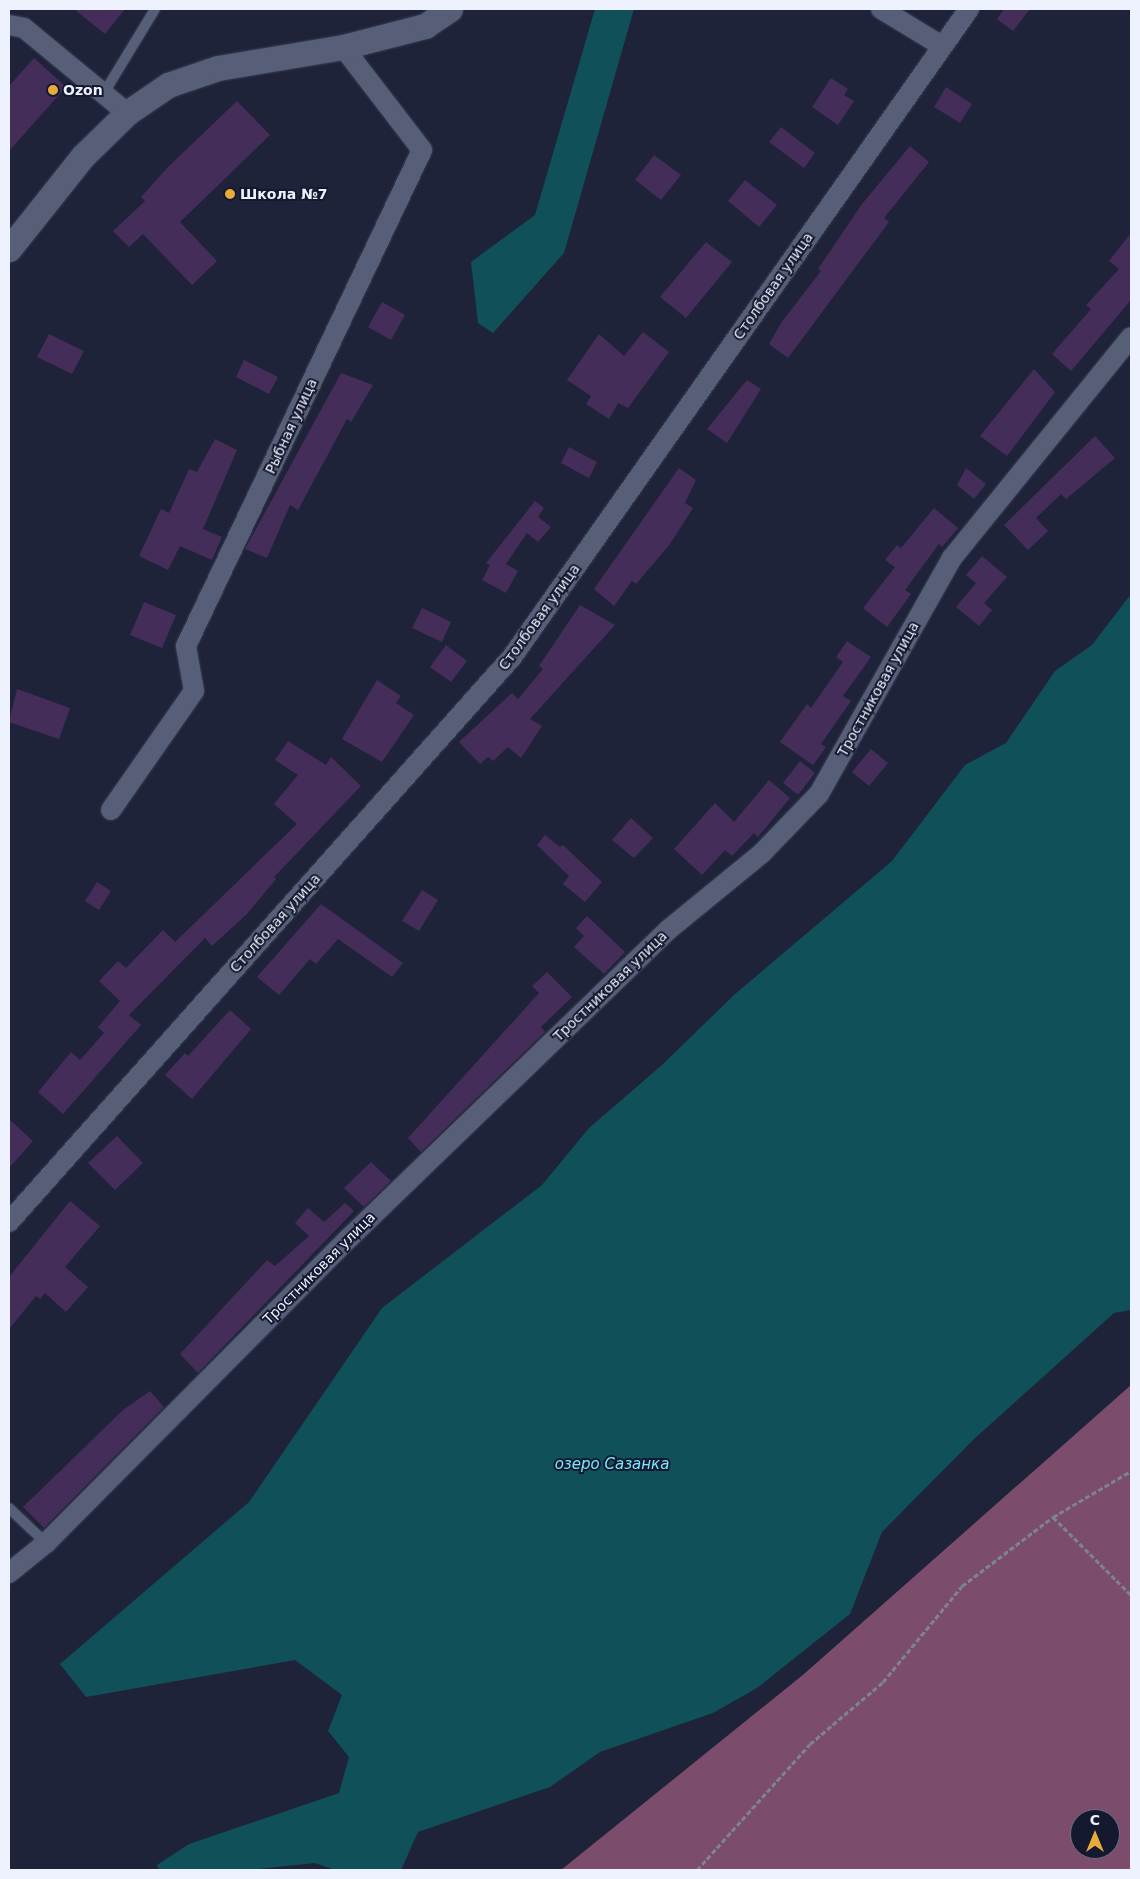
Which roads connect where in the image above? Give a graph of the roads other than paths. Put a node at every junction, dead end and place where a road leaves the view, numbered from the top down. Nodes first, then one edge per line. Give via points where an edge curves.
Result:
1 (155, 9) edge
2 (450, 9) edge
3 (881, 9) edge
4 (969, 9) edge
5 (9, 25) edge
6 (942, 46) junction
7 (342, 47) junction
8 (104, 93) junction
9 (127, 113) junction
10 (9, 249) edge
11 (1131, 336) edge
12 (111, 810) dead end
13 (9, 1222) edge
14 (9, 1508) edge
15 (46, 1543) junction
16 (9, 1573) edge

1 - 8 lane
2 - 7 street via 426,26
3 - 6 street
4 - 6 street, Столбовая улица
5 - 8 street via 24,28
6 - 13 street, Столбовая улица via 512,657
7 - 9 street via 218,68 168,85
7 - 12 street, Рыбная улица via 422,150 186,646 194,691
8 - 9 street
9 - 10 street via 83,156
11 - 15 street, Тростниковая улица via 952,558 819,794 761,854 668,930 349,1238
14 - 15 lane
15 - 16 street, Тростниковая улица

